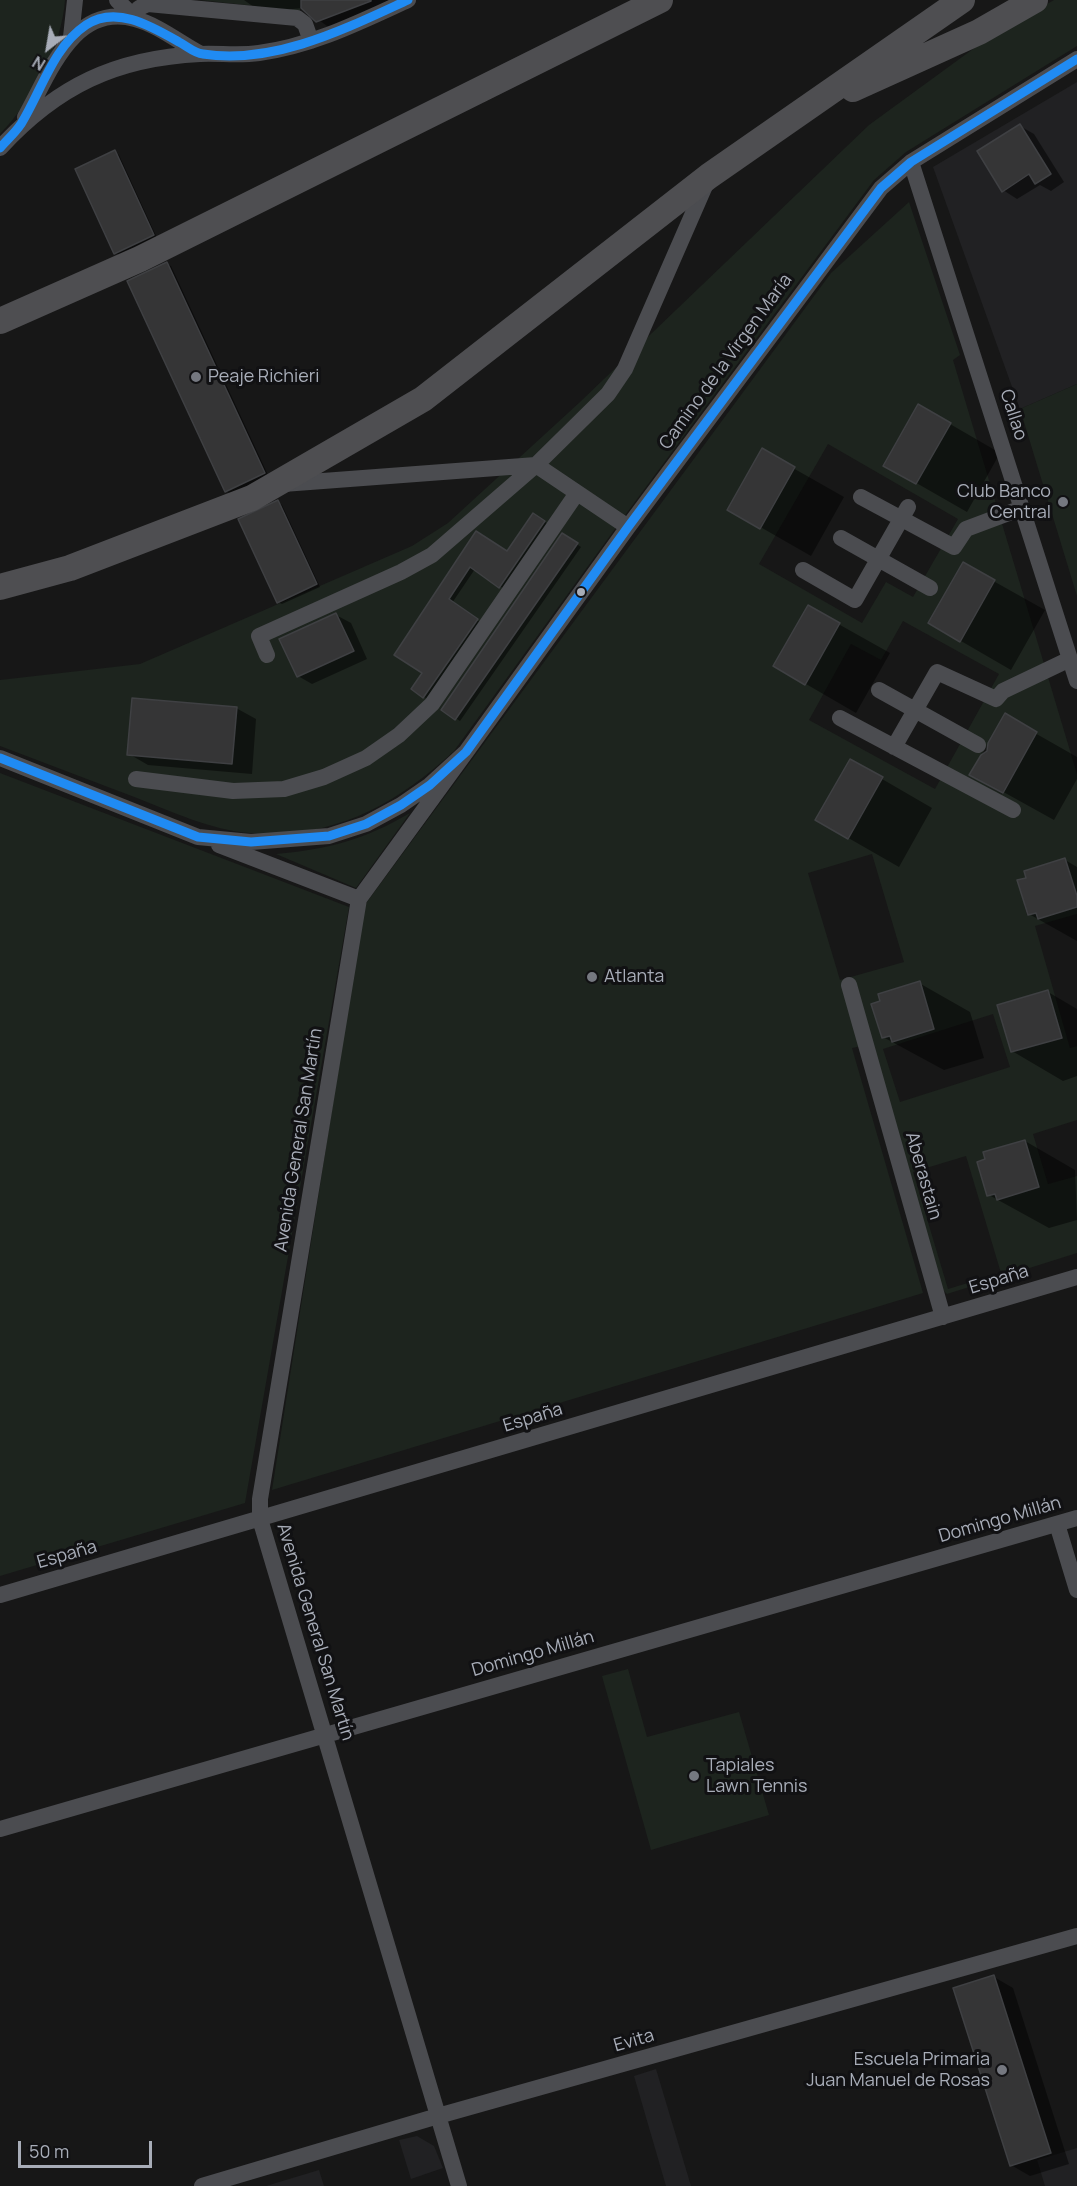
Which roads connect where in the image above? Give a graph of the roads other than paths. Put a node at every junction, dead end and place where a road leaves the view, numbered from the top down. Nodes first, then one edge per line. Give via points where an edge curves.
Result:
1 (75, 0) edge
2 (117, 0) edge
3 (408, 0) edge
4 (660, 0) edge
5 (962, 0) edge
6 (1035, 0) edge
7 (136, 19) junction
8 (71, 37) junction
9 (311, 41) junction
10 (201, 54) junction
11 (1077, 59) edge
12 (793, 116) junction
13 (20, 126) junction
14 (0, 148) edge
15 (911, 162) junction
16 (709, 176) junction
17 (0, 321) edge
18 (536, 465) junction
19 (279, 484) junction
20 (577, 493) junction
21 (861, 497) dead end
22 (1022, 508) junction
23 (905, 513) junction
24 (628, 527) junction
25 (841, 538) dead end
26 (879, 558) junction
27 (803, 570) dead end
28 (0, 587) edge
29 (930, 588) dead end
30 (267, 655) dead end
31 (1071, 659) junction
32 (1077, 681) edge
33 (879, 690) dead end
34 (915, 711) junction
35 (840, 718) dead end
36 (978, 745) dead end
37 (894, 747) junction
38 (466, 752) junction
39 (0, 758) edge
40 (136, 779) dead end
41 (1014, 810) dead end
42 (198, 837) junction
43 (359, 899) junction
44 (849, 985) dead end
45 (1077, 1276) edge
46 (943, 1317) junction
47 (1077, 1518) edge
48 (260, 1519) junction
49 (1057, 1524) junction
50 (1077, 1590) edge
51 (0, 1595) edge
52 (326, 1734) junction
53 (0, 1828) edge
54 (1077, 1936) edge
55 (438, 2116) junction
56 (202, 2186) edge
57 (459, 2186) edge

1 - 8 street
2 - 7 street
3 - 9 street
4 - 17 highway via 140,259
5 - 12 highway
6 - 12 highway via 979,32
7 - 8 street via 97,19
7 - 9 street via 139,8 148,4 297,18 305,24
7 - 10 street
8 - 13 street
9 - 10 street via 258,53
10 - 13 street via 110,69 55,99
11 - 15 street, Camino de la Virgen María
12 - 16 highway
13 - 14 street
15 - 22 street, Callao
15 - 24 street, Camino de la Virgen María via 862,211
16 - 18 street via 625,369 608,394
16 - 19 highway via 423,399
18 - 19 street
18 - 20 street
18 - 30 street via 432,555 258,636
19 - 28 highway via 70,568
20 - 24 street
20 - 40 street via 432,704 399,735 366,758 284,789 233,791
21 - 23 street
22 - 23 street via 966,529 954,547
22 - 31 street, Callao
23 - 26 street
24 - 38 street, Camino de la Virgen María
25 - 26 street
26 - 27 street via 855,600
26 - 29 street
31 - 32 street, Callao
31 - 34 street via 1003,691 996,699 937,672
33 - 34 street
34 - 36 street
34 - 37 street
35 - 37 street
37 - 41 street
38 - 42 street, Camino de la Virgen María via 401,805 366,824 329,836 251,842
38 - 43 street, Camino de la Virgen María
39 - 42 street, Camino de la Virgen María
42 - 43 street, Camino de la Virgen María
43 - 48 street, Avenida General San Martín via 260,1499
44 - 46 street, Aberastain
45 - 46 street, España
46 - 48 street, España
47 - 49 street, Domingo Millán
48 - 51 street, España
48 - 52 street, Avenida General San Martín
49 - 50 street
49 - 52 street, Domingo Millán
52 - 53 street, Domingo Millán
52 - 55 street, Avenida General San Martín
54 - 55 street, Evita
55 - 56 street, Evita
55 - 57 street, Avenida General San Martín

